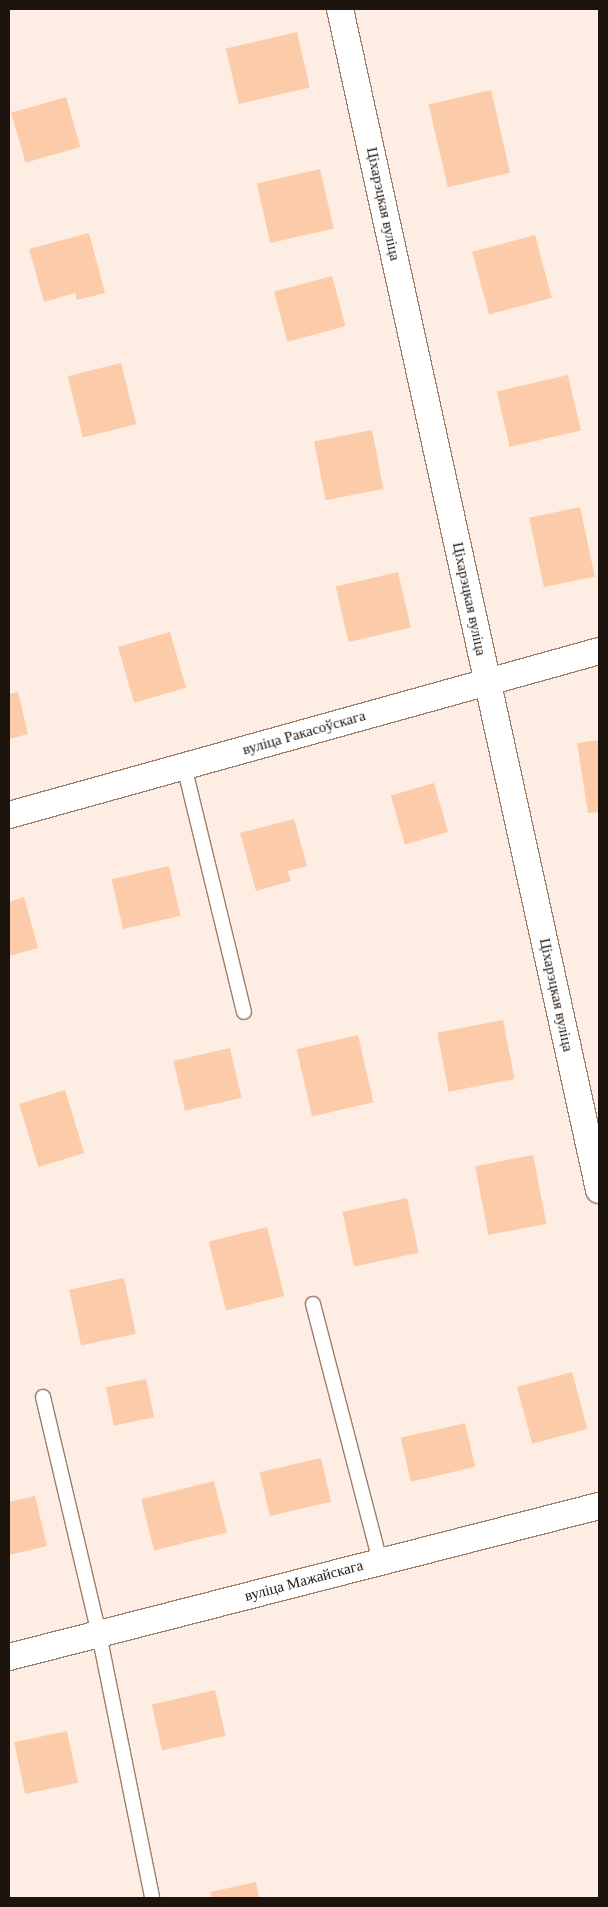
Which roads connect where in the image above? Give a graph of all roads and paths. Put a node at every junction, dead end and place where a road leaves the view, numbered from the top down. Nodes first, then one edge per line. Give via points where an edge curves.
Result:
1 (340, 9) edge
2 (599, 651) edge
3 (487, 682) junction
4 (184, 766) junction
5 (9, 815) edge
6 (244, 1012) dead end
7 (599, 1190) edge
8 (313, 1304) dead end
9 (43, 1396) dead end
10 (599, 1506) edge
11 (380, 1562) junction
12 (99, 1634) junction
13 (9, 1657) edge
14 (152, 1898) edge

1 - 3 street, Ціхарэцкая вуліца
2 - 3 street, вуліца Ракасоўскага
3 - 4 street, вуліца Ракасоўскага
3 - 7 street, Ціхарэцкая вуліца
4 - 5 street, вуліца Ракасоўскага
4 - 6 lane
8 - 11 lane
9 - 12 lane
10 - 11 street, вуліца Мажайскага
11 - 12 street, вуліца Мажайскага
12 - 13 street, вуліца Мажайскага
12 - 14 lane

